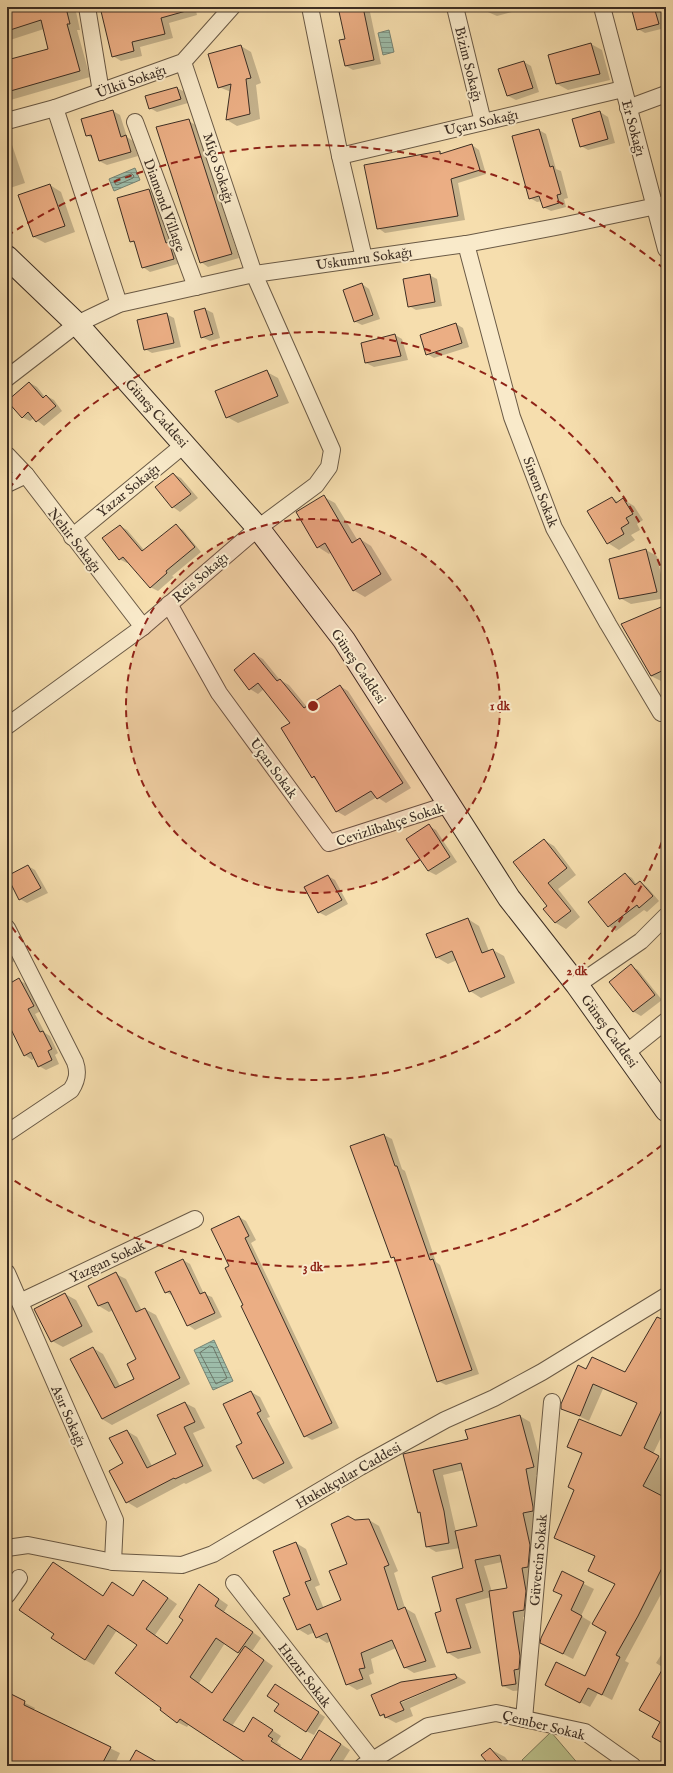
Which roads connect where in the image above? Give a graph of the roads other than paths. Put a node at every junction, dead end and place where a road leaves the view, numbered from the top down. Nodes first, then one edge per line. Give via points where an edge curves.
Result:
1 (87, 7) edge
2 (232, 7) edge
3 (310, 7) edge
4 (455, 7) edge
5 (602, 7) edge
6 (184, 62) junction
7 (623, 89) junction
8 (101, 92) junction
9 (666, 94) edge
10 (55, 108) junction
11 (628, 108) junction
12 (7, 121) edge
13 (135, 122) dead end
14 (483, 122) junction
15 (340, 156) junction
16 (661, 205) edge
17 (466, 244) junction
18 (666, 249) edge
19 (7, 257) edge
20 (364, 258) junction
21 (254, 274) junction
22 (196, 287) junction
23 (119, 304) junction
24 (77, 324) junction
25 (7, 378) edge
26 (185, 444) junction
27 (7, 454) edge
28 (26, 475) junction
29 (7, 484) edge
30 (258, 528) junction
31 (72, 537) junction
32 (169, 604) junction
33 (143, 627) junction
34 (666, 707) edge
35 (7, 726) edge
36 (450, 804) junction
37 (329, 843) joint
38 (666, 916) edge
39 (7, 928) edge
40 (577, 985) junction
41 (666, 1021) edge
42 (626, 1053) junction
43 (666, 1110) edge
44 (7, 1132) edge
45 (195, 1219) dead end
46 (7, 1273) edge
47 (666, 1296) edge
48 (20, 1302) junction
49 (552, 1402) dead end
50 (7, 1548) edge
51 (113, 1562) junction
52 (19, 1578) dead end
53 (234, 1583) dead end
54 (7, 1595) edge
55 (524, 1719) junction
56 (371, 1764) edge
57 (633, 1766) edge

1 - 8 street
2 - 6 street, Ülkü Sokağı
3 - 15 street
4 - 14 street, Bizim Sokağı
5 - 7 street, Er Sokağı
6 - 8 street, Ülkü Sokağı
6 - 21 street, Miço Sokağı
7 - 11 street, Er Sokağı
7 - 14 street, Uçarı Sokağı
8 - 10 street, Ülkü Sokağı
9 - 11 street
10 - 12 street, Ülkü Sokağı
10 - 23 street
11 - 16 street, Er Sokağı
13 - 22 street, Diamond Village
14 - 15 street, Uçarı Sokağı
15 - 20 street
16 - 17 street, Uskumru Sokağı
16 - 18 street, Er Sokağı
17 - 20 street, Uskumru Sokağı
17 - 34 street, Sinem Sokak via 512,417 554,528 661,713
19 - 24 main road, Güneş Caddesi
20 - 21 street, Uskumru Sokağı
21 - 22 street, Uskumru Sokağı
21 - 30 street, Miço Sokağı via 332,450 329,467 321,480
22 - 23 street, Uskumru Sokağı
23 - 24 street, Uskumru Sokağı
24 - 25 street, Uskumru Sokağı
24 - 26 main road, Güneş Caddesi
26 - 30 main road, Güneş Caddesi
26 - 31 street, Yazar Sokağı
27 - 28 street, Nehir Sokağı
28 - 29 street
28 - 31 street, Nehir Sokağı
30 - 32 street, Reis Sokağı
30 - 36 main road, Güneş Caddesi via 344,640
31 - 33 street, Nehir Sokağı
32 - 33 street, Reis Sokağı
32 - 37 street, Uçan Sokak via 219,693
33 - 35 street, Reis Sokağı
36 - 37 street, Cevizlibahçe Sokak
36 - 40 main road, Güneş Caddesi via 509,898
38 - 40 street via 641,941
39 - 44 street via 75,1062 77,1072 75,1084 66,1094
40 - 42 main road, Güneş Caddesi
41 - 42 street
42 - 43 main road, Güneş Caddesi
45 - 48 street, Yazgan Sokak
46 - 48 street, Asır Sokağı
47 - 51 street, Hukukçular Caddesi via 542,1372 432,1427 213,1554 182,1565
48 - 51 street, Asır Sokağı via 115,1520
49 - 55 street, Güvercin Sokak
50 - 51 street, Hukukçular Caddesi via 28,1545
52 - 54 street
53 - 56 street, Huzur Sokak
55 - 56 street, Çember Sokak via 496,1713 428,1726
55 - 57 street, Çember Sokak via 585,1732

